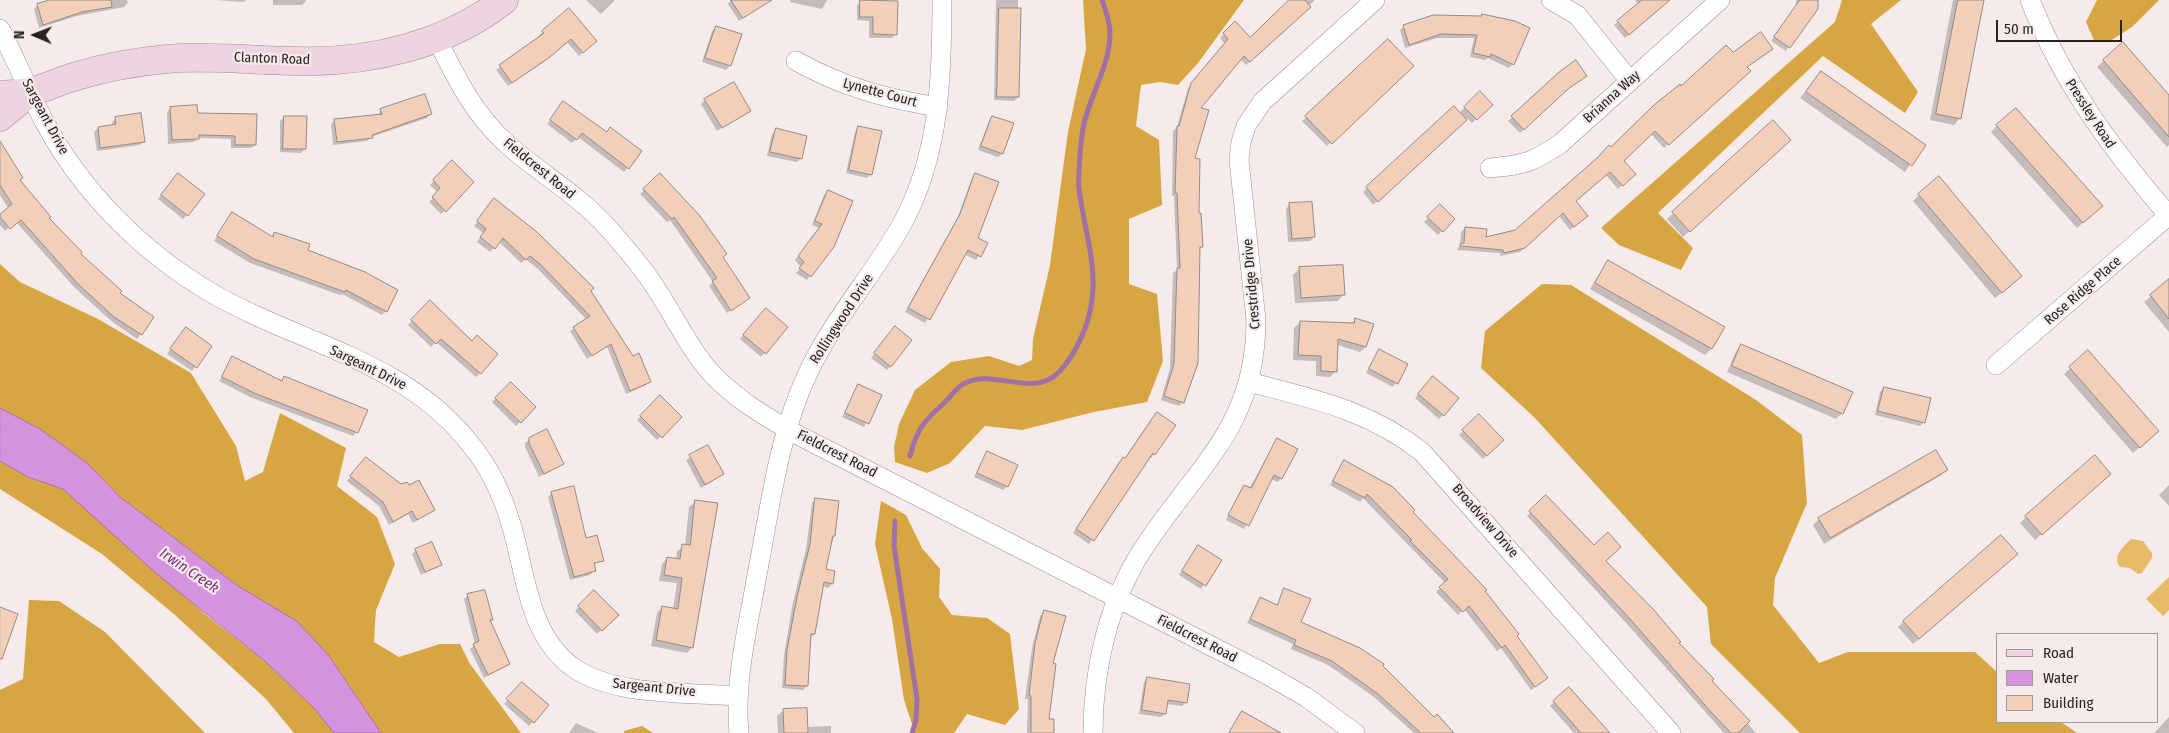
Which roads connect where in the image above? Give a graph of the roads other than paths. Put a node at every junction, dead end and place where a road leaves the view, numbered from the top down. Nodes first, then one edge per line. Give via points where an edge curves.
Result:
1 (504, 0) edge
2 (942, 0) edge
3 (1375, 0) edge
4 (1551, 0) edge
5 (1720, 0) edge
6 (2030, 0) edge
7 (0, 29) edge
8 (436, 37) junction
9 (796, 60) dead end
10 (1630, 81) junction
11 (30, 92) junction
12 (0, 95) edge
13 (938, 107) junction
14 (0, 117) edge
15 (1490, 168) dead end
16 (2169, 216) edge
17 (1996, 365) dead end
18 (1249, 382) junction
19 (787, 429) junction
20 (1118, 598) junction
21 (738, 696) junction
22 (739, 733) edge
23 (1093, 733) edge
24 (1355, 733) edge
25 (1671, 733) edge

1 - 8 main road, Clanton Road via 462,26
2 - 13 street, Rollingwood Drive
3 - 18 street, Crestridge Drive via 1262,102 1246,126 1239,160 1256,320
4 - 10 street via 1577,15
5 - 10 street, Brianna Way
6 - 16 street, Pressley Road via 2053,54 2082,104 2107,142
7 - 11 street, Sargeant Drive
8 - 11 main road, Clanton Road via 372,57 342,60 299,62 206,57 118,65
8 - 19 street, Fieldcrest Road via 460,86 481,116 505,142 574,196 612,232 635,258 690,346 713,374 748,406
9 - 13 street, Lynette Court via 856,90
10 - 15 street, Brianna Way via 1560,144 1539,158 1522,165
11 - 12 main road, Clanton Road
11 - 14 main road, Clanton Road
11 - 21 street, Sargeant Drive via 66,158 92,193 157,254 208,290 247,312 393,376 450,420 473,446 492,477 510,521 533,612 552,645 571,666 601,682 623,688
13 - 19 street, Rollingwood Drive via 926,165 908,211 880,260 843,311 817,355
16 - 17 street, Rose Ridge Place
18 - 20 street, Crestridge Drive via 1222,443 1143,550
18 - 25 street, Broadview Drive via 1351,410 1382,424 1422,452
19 - 20 street, Fieldcrest Road
19 - 21 street, Rollingwood Drive via 770,504
20 - 23 street, Crestridge Drive via 1100,656
20 - 24 street, Fieldcrest Road via 1306,696
21 - 22 street, Rollingwood Drive

